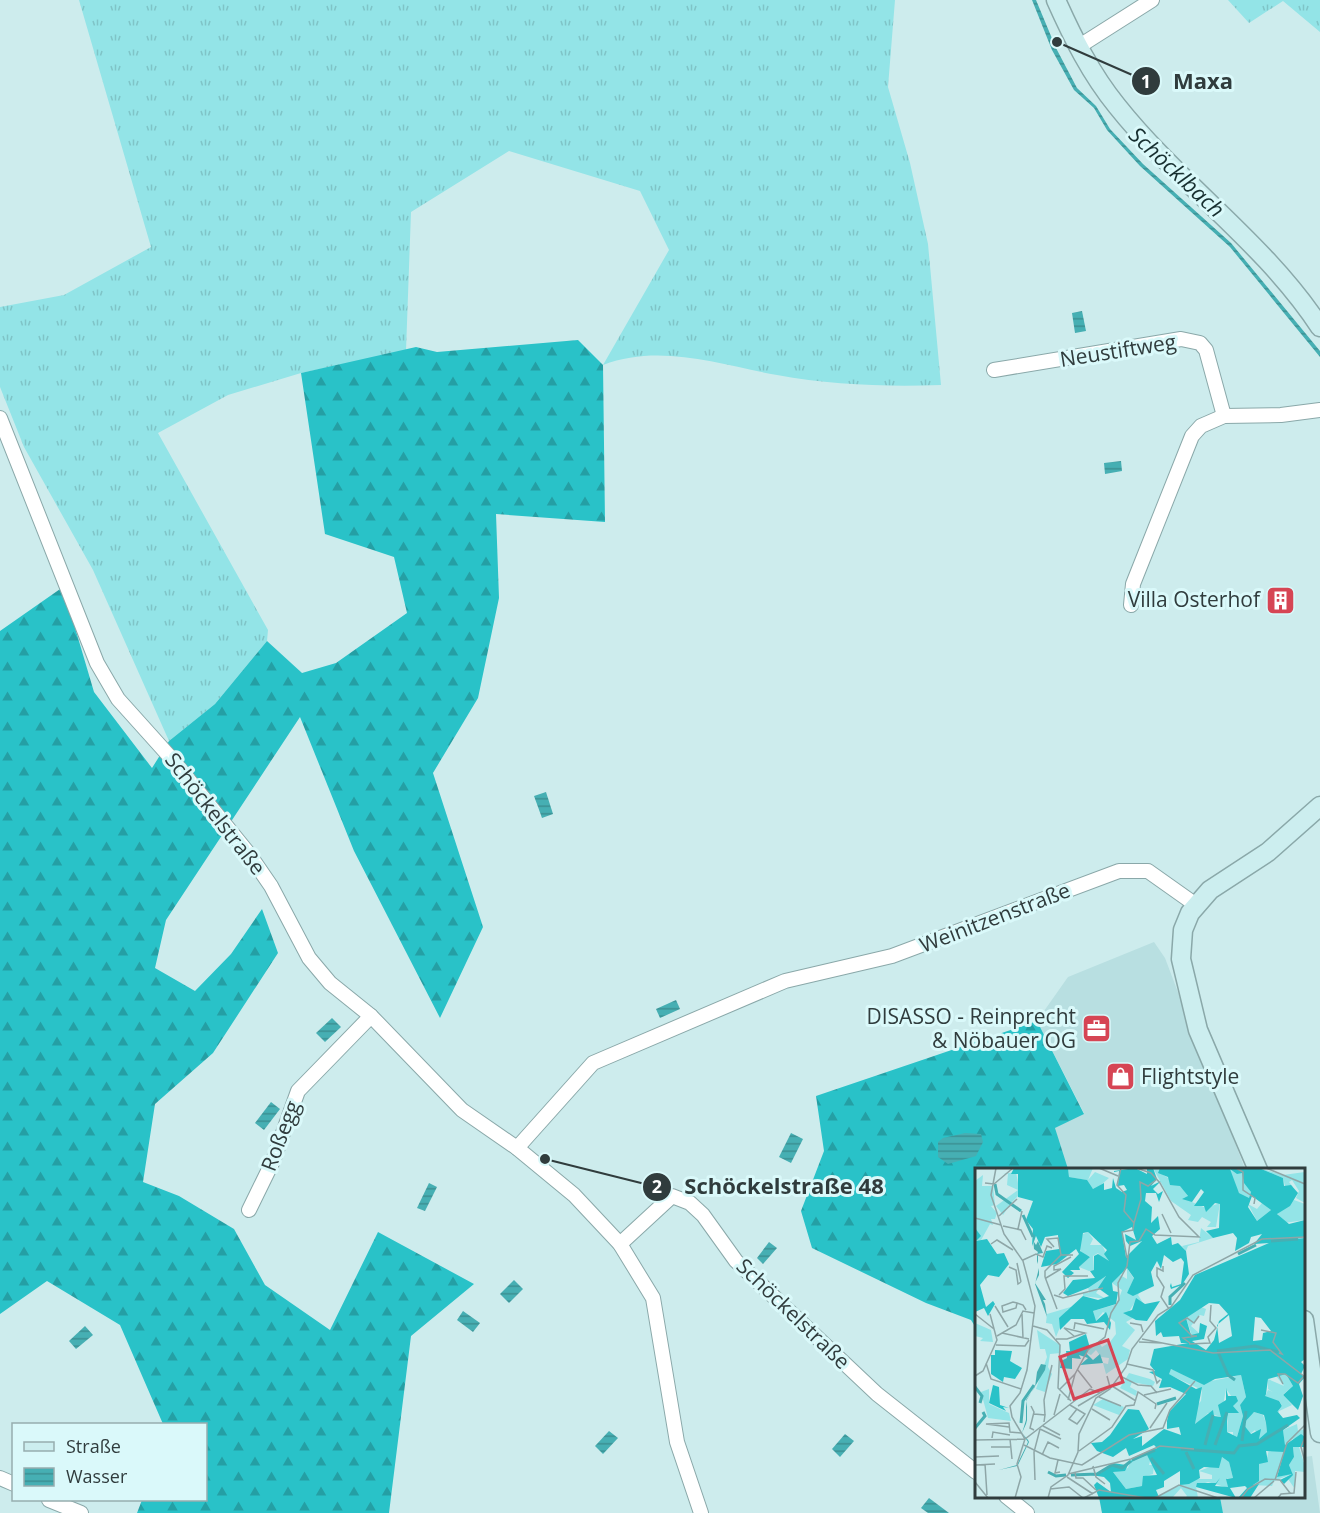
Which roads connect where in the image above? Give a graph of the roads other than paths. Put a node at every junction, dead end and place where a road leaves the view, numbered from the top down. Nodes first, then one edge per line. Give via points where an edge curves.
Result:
1 (1056, 0) edge
2 (1152, 0) edge
3 (1078, 46) junction
4 (1319, 323) edge
5 (994, 370) dead end
6 (1320, 411) edge
7 (1224, 416) junction
8 (0, 418) edge
9 (1131, 605) dead end
10 (1320, 806) edge
11 (1197, 904) junction
12 (371, 1016) junction
13 (517, 1148) junction
14 (1257, 1168) edge
15 (249, 1210) dead end
16 (620, 1244) junction
17 (1305, 1327) edge
18 (1320, 1433) edge
19 (975, 1471) edge
20 (1007, 1498) edge
21 (51, 1501) edge
22 (81, 1513) edge
23 (701, 1513) edge
24 (1027, 1513) edge

1 - 3 main road
2 - 3 street
3 - 4 main road via 1092,72 1131,123 1252,244
5 - 7 street, Neustiftweg via 1181,339 1200,343 1206,350
6 - 7 street
7 - 9 street via 1201,426 1192,436 1133,584
8 - 12 street, Schöckelstraße via 97,663 118,699 249,854 271,886 309,958 330,982
10 - 11 main road via 1268,852 1210,890
11 - 13 street, Weinitzenstraße via 1148,871 1119,871 892,956 785,981 593,1063
11 - 14 main road via 1181,941 1184,981 1198,1030
12 - 13 street, Schöckelstraße via 462,1110
12 - 15 street, Roßegg via 298,1091 273,1161
13 - 16 street, Schöckelstraße via 574,1195
16 - 19 street, Schöckelstraße via 672,1197 690,1203 736,1261 794,1318 877,1394
16 - 23 street, Schöckelstraße via 653,1298 677,1442
17 - 18 main road
20 - 24 street
21 - 22 street

